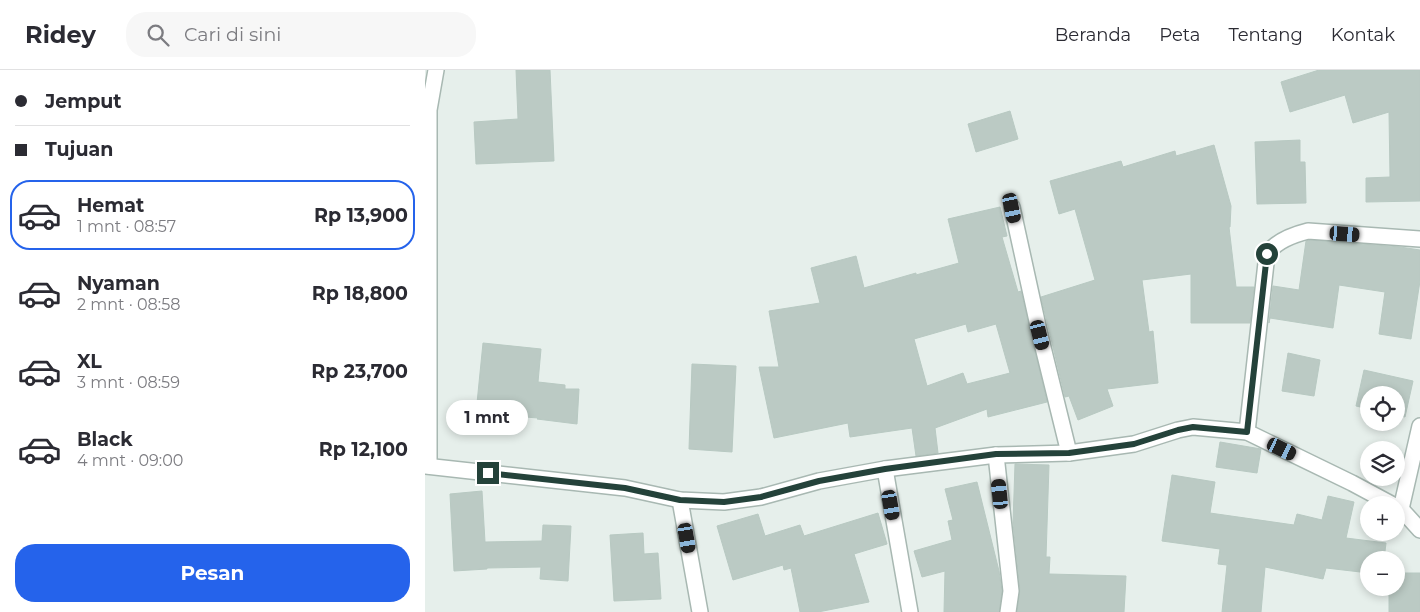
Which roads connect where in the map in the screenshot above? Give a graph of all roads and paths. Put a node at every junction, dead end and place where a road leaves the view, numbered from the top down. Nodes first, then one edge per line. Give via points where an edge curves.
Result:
1 (436, 70) edge
2 (1012, 208) dead end
3 (1420, 239) edge
4 (1420, 426) edge
5 (1247, 432) junction
6 (1069, 453) junction
7 (996, 454) junction
8 (427, 466) edge
9 (885, 469) junction
10 (1376, 496) edge
11 (1400, 496) edge
12 (680, 500) junction
13 (1405, 515) edge
14 (1420, 530) edge
15 (700, 612) edge
16 (910, 612) edge
17 (1008, 612) edge

1 - 8 street via 429,110
2 - 6 street
3 - 5 street via 1308,231 1272,247 1267,254
4 - 11 street
5 - 6 street via 1193,427 1134,444
5 - 10 street
6 - 7 street
7 - 9 street
7 - 17 street via 1011,591
8 - 12 street via 625,488
9 - 12 street via 819,481 761,497 724,502
9 - 16 street
12 - 15 street
13 - 14 street

